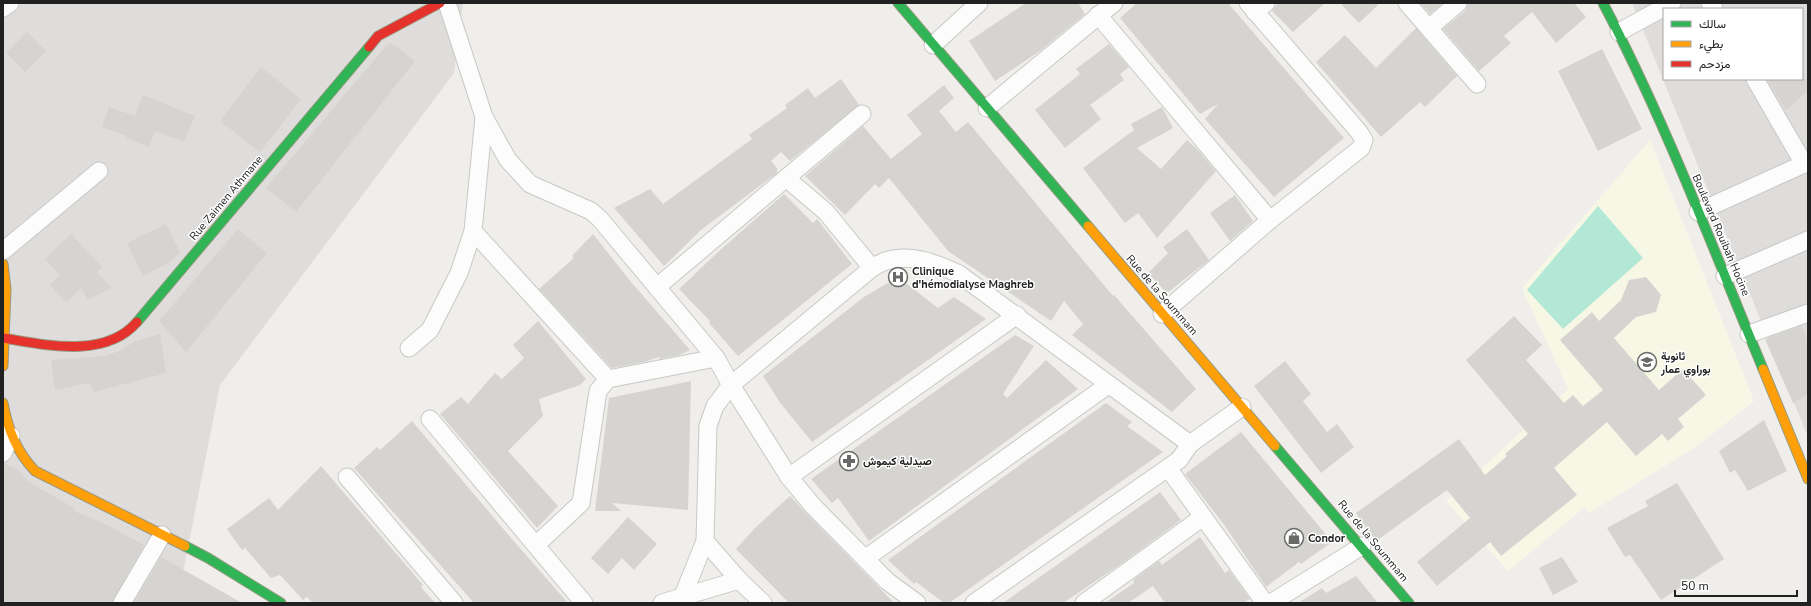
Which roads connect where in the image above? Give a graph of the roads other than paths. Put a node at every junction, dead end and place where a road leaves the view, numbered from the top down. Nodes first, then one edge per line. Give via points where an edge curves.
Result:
1 (10, 3) edge
2 (440, 3) edge
3 (447, 3) edge
4 (898, 3) edge
5 (979, 3) edge
6 (1114, 3) edge
7 (1408, 3) edge
8 (1458, 3) edge
9 (1603, 3) edge
10 (1672, 3) edge
11 (1256, 6) edge
12 (3, 8) edge
13 (1098, 15) junction
14 (1429, 28) junction
15 (1619, 32) junction
16 (933, 45) junction
17 (1756, 80) edge
18 (1477, 84) dead end
19 (987, 108) junction
20 (862, 114) dead end
21 (484, 117) junction
22 (99, 171) dead end
23 (786, 178) junction
24 (1698, 212) junction
25 (1270, 220) junction
26 (473, 231) junction
27 (1808, 240) edge
28 (3, 251) edge
29 (3, 264) edge
30 (872, 268) junction
31 (1725, 276) junction
32 (657, 287) junction
33 (1808, 313) edge
34 (1162, 314) junction
35 (1017, 315) junction
36 (1749, 334) junction
37 (3, 338) edge
38 (409, 348) dead end
39 (716, 358) junction
40 (3, 366) edge
41 (608, 379) junction
42 (731, 385) junction
43 (1108, 385) junction
44 (3, 403) edge
45 (1242, 406) junction
46 (430, 419) dead end
47 (7, 434) edge
48 (1190, 444) junction
49 (3, 453) edge
50 (1168, 468) junction
51 (347, 477) dead end
52 (789, 477) junction
53 (1808, 479) edge
54 (1203, 517) junction
55 (162, 535) junction
56 (705, 541) junction
57 (536, 545) junction
58 (1362, 546) junction
59 (866, 558) junction
60 (738, 580) junction
61 (682, 598) junction
62 (122, 603) edge
63 (280, 603) edge
64 (454, 603) edge
65 (584, 603) edge
66 (662, 603) edge
67 (763, 603) edge
68 (917, 603) edge
69 (974, 603) edge
70 (1084, 603) edge
71 (1265, 603) edge
72 (1271, 603) edge
73 (1408, 603) edge

1 - 12 street
2 - 37 main road, Rue Zaimen Athmane via 378,36 132,328 114,340 93,344 39,344
3 - 21 street
4 - 16 main road, Rue de la Soummam
5 - 16 street
6 - 13 street
7 - 14 street
8 - 14 street
9 - 15 main road, Boulevard Rouibah Hocine
10 - 15 street
11 - 25 street via 1364,140 1361,148
13 - 19 street
13 - 25 street
14 - 18 street
15 - 24 main road, Boulevard Rouibah Hocine via 1640,73
16 - 19 main road, Rue de la Soummam
17 - 24 street via 1804,164
19 - 34 main road, Rue de la Soummam
20 - 23 street
21 - 26 street
21 - 32 street via 508,160 530,184 580,206 600,219
22 - 28 street
23 - 30 street via 826,212
23 - 32 street
24 - 31 main road, Boulevard Rouibah Hocine
25 - 34 street
26 - 38 street via 459,273 430,330
26 - 41 street
27 - 31 street
29 - 37 main road via 6,289
30 - 35 street via 881,262 900,257 920,259 959,274
30 - 42 street
31 - 36 main road, Boulevard Rouibah Hocine
32 - 39 street
33 - 36 street
34 - 45 main road, Rue de la Soummam
35 - 43 street
35 - 52 street
36 - 53 main road, Boulevard Rouibah Hocine
37 - 40 main road
39 - 41 street
39 - 42 street
41 - 57 street via 598,391 581,503
42 - 52 street
42 - 56 street via 715,406 708,426
43 - 48 street
43 - 59 street
44 - 47 main road
45 - 48 street
45 - 58 main road, Rue de la Soummam
46 - 57 street
47 - 49 street
47 - 55 main road via 20,456 35,471
48 - 50 street via 1180,460
50 - 54 street
50 - 69 street
51 - 64 street
52 - 59 street via 813,506
54 - 70 street
54 - 71 street
55 - 62 street
55 - 63 main road via 208,558
56 - 60 street
56 - 61 street
57 - 65 street
58 - 72 street
58 - 73 main road, Rue de la Soummam
59 - 68 street via 886,580
60 - 61 street
60 - 67 street
61 - 66 street

